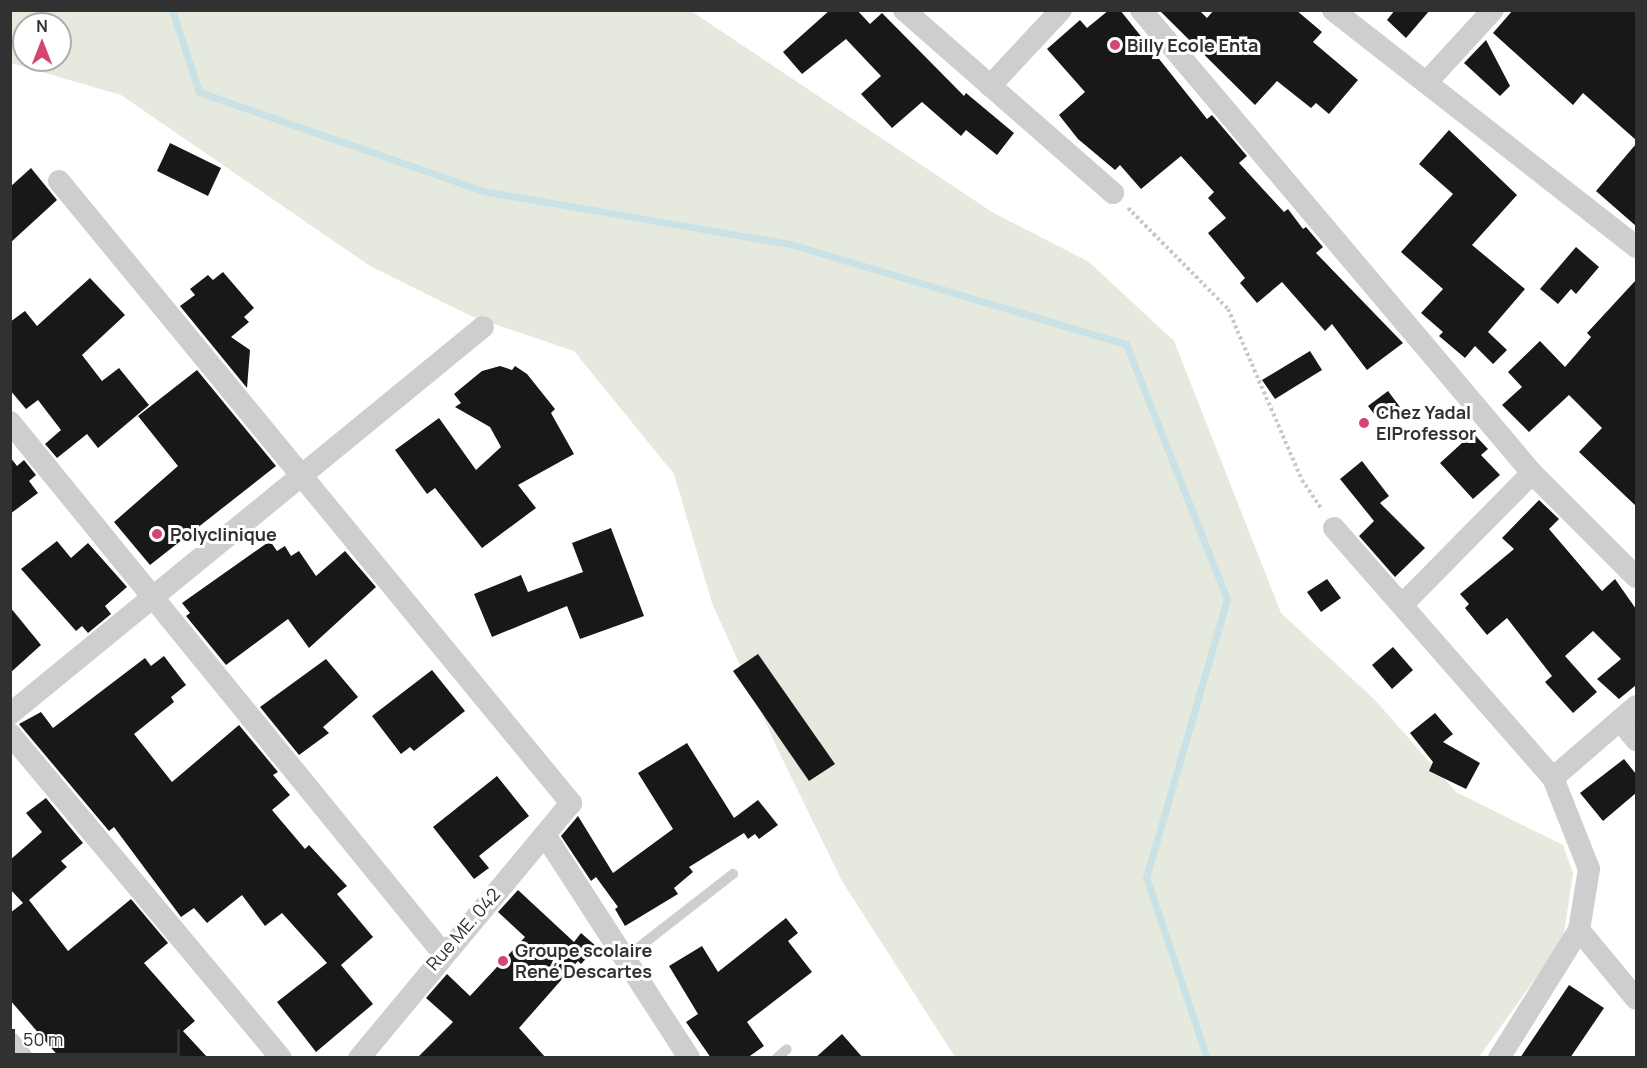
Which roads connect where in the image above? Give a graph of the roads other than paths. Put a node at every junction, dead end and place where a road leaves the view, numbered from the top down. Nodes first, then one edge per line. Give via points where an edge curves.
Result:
1 (904, 10) edge
2 (1061, 10) edge
3 (1141, 10) edge
4 (1333, 10) edge
5 (1493, 10) edge
6 (1426, 83) junction
7 (990, 86) junction
8 (59, 182) dead end
9 (1113, 193) road end
10 (1636, 247) edge
11 (483, 327) dead end
12 (10, 422) edge
13 (1532, 473) junction
14 (300, 477) junction
15 (1334, 528) road end
16 (1636, 578) edge
17 (152, 598) junction
18 (1403, 604) junction
19 (1628, 713) edge
20 (10, 714) edge
21 (10, 734) edge
22 (1636, 740) edge
23 (1553, 778) junction
24 (545, 835) junction
25 (733, 874) dead end
26 (1579, 930) junction
27 (442, 952) junction
28 (625, 958) junction
29 (1636, 999) edge
30 (10, 1043) edge
31 (787, 1049) dead end
32 (22, 1058) edge
33 (281, 1058) edge
34 (358, 1058) edge
35 (689, 1058) edge
36 (777, 1058) edge
37 (1499, 1058) edge

1 - 7 street
2 - 7 street
3 - 13 street
4 - 6 street
5 - 6 street
6 - 10 street
7 - 9 street
8 - 14 street
11 - 14 street
12 - 17 street
13 - 16 street
13 - 18 street
14 - 17 street
14 - 24 street, Rue ME. 042 via 572,803
15 - 18 street
17 - 20 street
17 - 27 street
18 - 23 street
19 - 22 street
19 - 23 street
21 - 33 street
23 - 26 street via 1589,869
24 - 27 street, Rue ME. 042
24 - 28 street
25 - 28 lane
26 - 29 street
26 - 37 street
27 - 34 street, Rue ME. 042
28 - 35 street
30 - 32 street
31 - 36 lane

